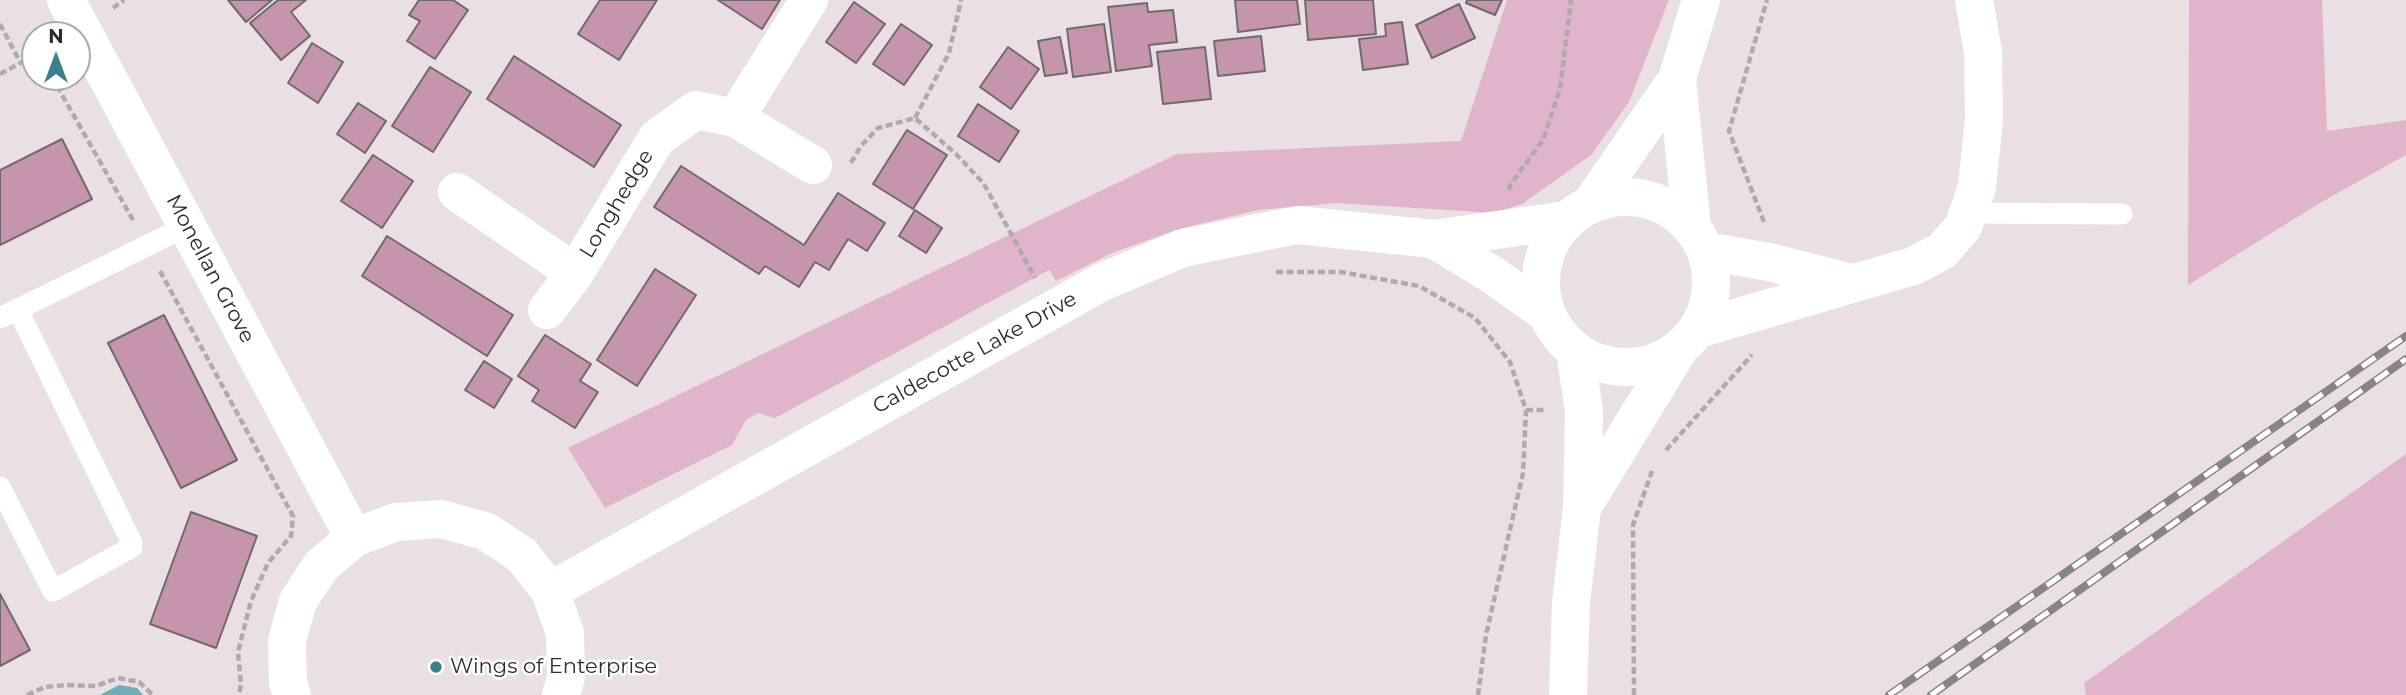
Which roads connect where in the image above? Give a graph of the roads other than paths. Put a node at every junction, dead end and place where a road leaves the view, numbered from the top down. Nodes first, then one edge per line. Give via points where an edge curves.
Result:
1 (66, 0) edge
2 (809, 0) edge
3 (1701, 0) edge
4 (1973, 0) edge
5 (1677, 79) junction
6 (734, 118) junction
7 (813, 165) road end
8 (457, 192) dead end
9 (1579, 212) junction
10 (1969, 213) junction
11 (2122, 214) dead end
12 (187, 226) junction
13 (1433, 239) junction
14 (1699, 239) junction
15 (575, 273) junction
16 (1852, 283) junction
17 (547, 310) dead end
18 (1546, 313) junction
19 (9, 314) edge
20 (1689, 339) junction
21 (1575, 351) junction
22 (0, 487) edge
23 (1582, 508) junction
24 (354, 538) junction
25 (550, 591) junction
26 (292, 695) edge
27 (561, 695) edge
28 (1568, 695) edge

1 - 12 street, Monellan Grove
2 - 6 street
3 - 5 street
4 - 10 street via 1983,52 1984,119 1977,187
5 - 9 street
5 - 14 street
6 - 7 street, Longhedge
6 - 15 street, Longhedge via 696,110 657,138
8 - 15 street, Longhedge
9 - 13 street, Caldecotte Lake Drive via 1506,230
9 - 14 street via 1616,197 1645,199 1671,209
9 - 18 street via 1552,239 1542,263
10 - 11 lane
10 - 16 street via 1942,251 1913,266
12 - 19 lane
12 - 24 street, Monellan Grove
13 - 18 street, Caldecotte Lake Drive
13 - 25 street, Caldecotte Lake Drive via 1297,225 1183,248 1102,282
14 - 16 street
14 - 20 street via 1712,277 1709,304
15 - 17 street, Longhedge
16 - 20 street
18 - 21 street
19 - 22 lane via 132,543 129,550 53,591
20 - 21 street via 1655,363 1628,368 1600,364
20 - 23 street
21 - 23 street via 1584,411
23 - 28 street via 1571,603
24 - 25 street via 396,522 418,520 441,519 485,530 522,555
24 - 26 street via 321,566 298,601 287,641
25 - 27 street via 565,633 566,677

